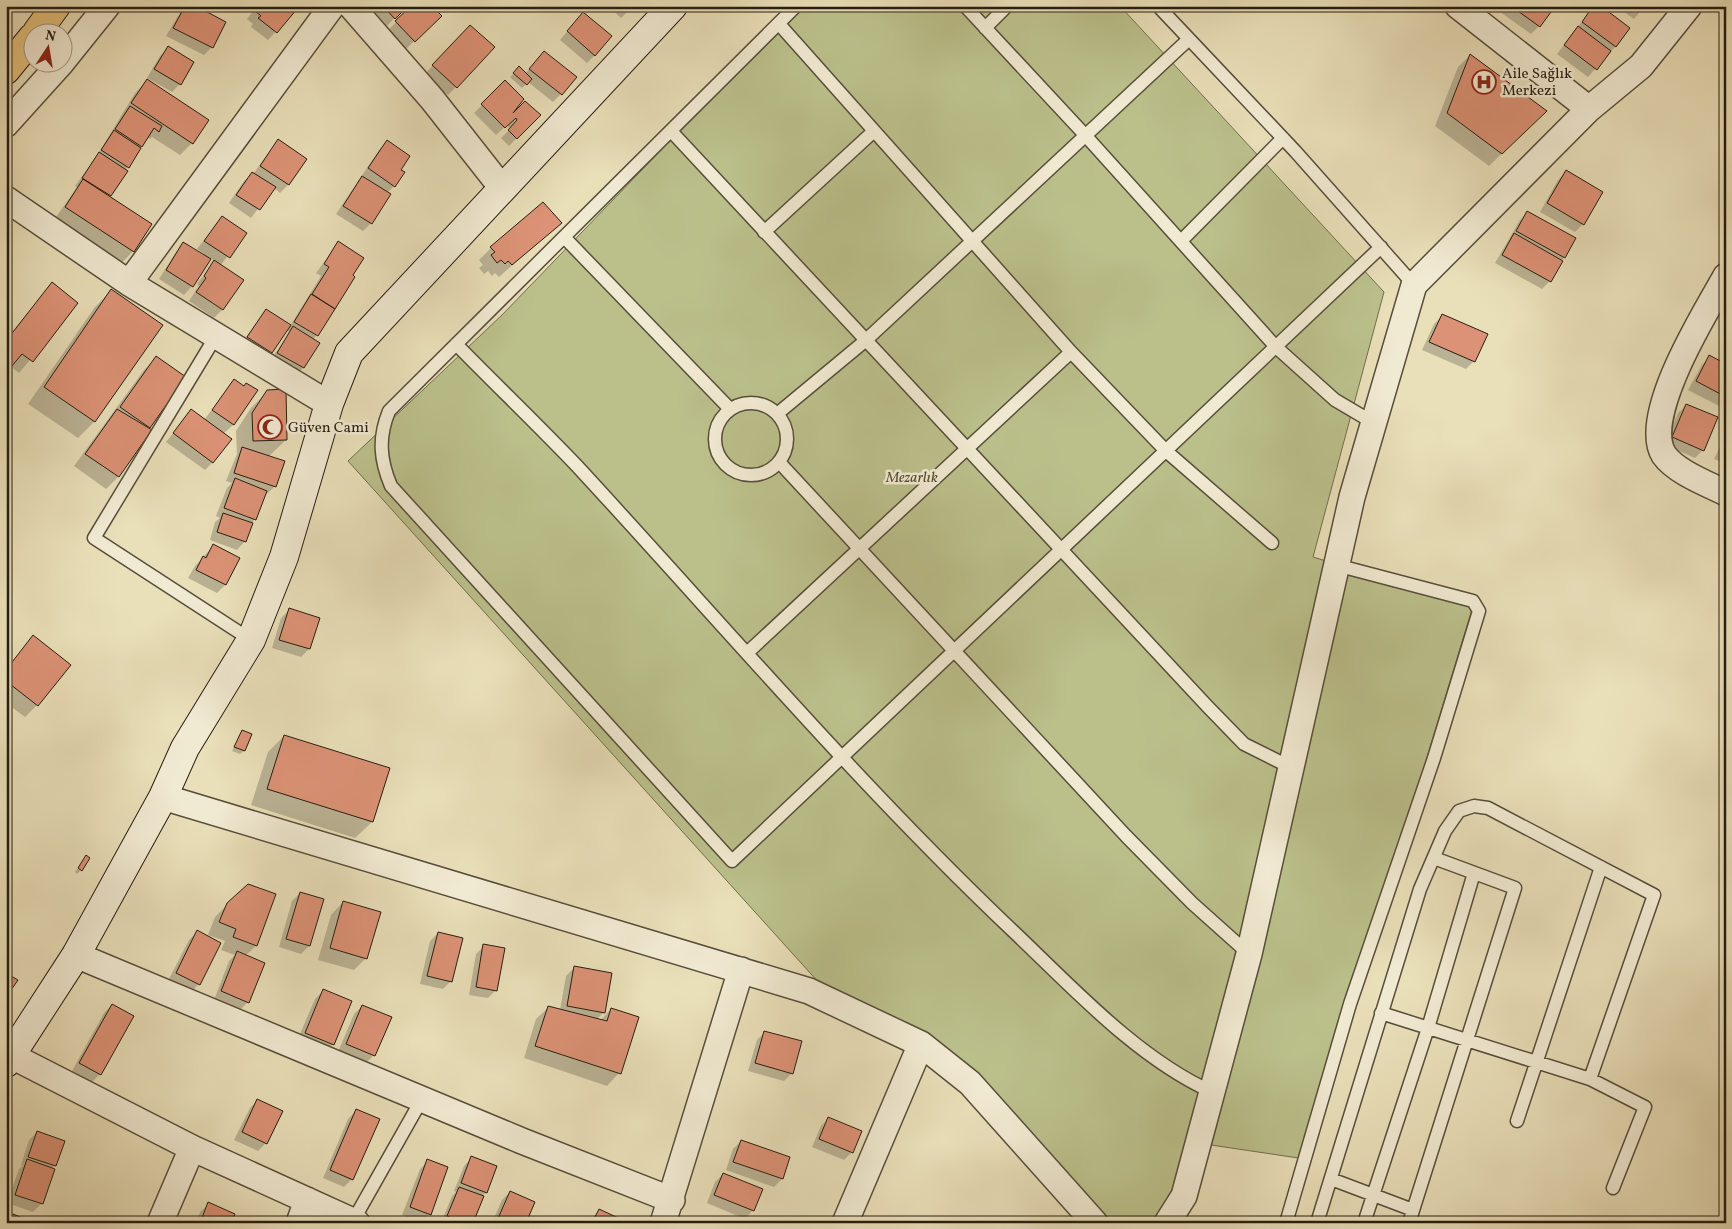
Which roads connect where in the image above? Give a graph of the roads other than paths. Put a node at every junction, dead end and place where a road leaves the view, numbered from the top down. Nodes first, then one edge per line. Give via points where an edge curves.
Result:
1 (56, 6) edge
2 (107, 6) edge
3 (332, 6) edge
4 (351, 6) edge
5 (673, 6) edge
6 (796, 6) edge
7 (965, 6) edge
8 (1007, 6) edge
9 (1158, 6) edge
10 (1458, 6) edge
11 (1689, 6) edge
12 (44, 22) edge
13 (779, 24) junction
14 (985, 28) junction
15 (1189, 39) junction
16 (22, 50) edge
17 (72, 50) edge
18 (6, 70) edge
19 (53, 72) edge
20 (1589, 109) junction
21 (6, 124) edge
22 (671, 131) junction
23 (874, 131) junction
24 (1085, 135) junction
25 (1283, 138) junction
26 (502, 188) junction
27 (6, 199) edge
28 (764, 232) junction
29 (564, 237) junction
30 (972, 240) junction
31 (1181, 241) junction
32 (1381, 248) junction
33 (1726, 276) edge
34 (129, 283) junction
35 (1414, 285) junction
36 (216, 336) junction
37 (865, 342) junction
38 (456, 344) junction
39 (1276, 347) junction
40 (1071, 352) junction
41 (329, 404) junction
42 (730, 409) junction
43 (777, 414) junction
44 (1374, 424) junction
45 (966, 449) junction
46 (1166, 451) junction
47 (779, 462) junction
48 (1726, 493) edge
49 (1272, 542) dead end
50 (859, 548) junction
51 (1061, 550) junction
52 (1336, 565) junction
53 (251, 640) junction
54 (954, 651) junction
55 (747, 653) junction
56 (841, 758) junction
57 (1290, 768) junction
58 (163, 797) junction
59 (1434, 858) junction
60 (1601, 867) junction
61 (1474, 872) junction
62 (1250, 954) junction
63 (76, 955) junction
64 (742, 970) junction
65 (1381, 1013) junction
66 (1428, 1028) junction
67 (1466, 1040) junction
68 (922, 1044) junction
69 (8, 1059) edge
70 (1536, 1062) junction
71 (1590, 1079) junction
72 (1212, 1092) junction
73 (422, 1099) junction
74 (1517, 1121) dead end
75 (192, 1148) junction
76 (1330, 1179) junction
77 (1613, 1188) dead end
78 (1373, 1193) junction
79 (672, 1200) junction
80 (1413, 1210) junction
81 (303, 1212) edge
82 (355, 1222) edge
83 (160, 1223) edge
84 (663, 1223) edge
85 (845, 1223) edge
86 (1095, 1223) edge
87 (1167, 1223) edge
88 (1286, 1223) edge
89 (1317, 1223) edge
90 (1364, 1223) edge
91 (1409, 1223) edge

1 - 12 highway
2 - 17 street
3 - 34 street
4 - 26 street via 432,99
5 - 26 street
6 - 13 lane
7 - 14 lane
8 - 14 lane
9 - 15 lane
10 - 20 street
11 - 20 street via 1641,66
13 - 22 lane
13 - 23 lane
14 - 24 lane
15 - 24 lane
15 - 25 lane
16 - 18 highway
19 - 21 street
20 - 35 street
22 - 28 lane
22 - 29 lane
23 - 28 lane
23 - 30 lane
24 - 30 lane
24 - 31 lane
25 - 31 lane
25 - 32 lane
26 - 41 street via 349,353
27 - 34 street
28 - 37 lane
29 - 38 lane
29 - 42 lane
30 - 37 lane
30 - 40 lane
31 - 39 lane
32 - 35 lane
32 - 39 lane
33 - 48 street via 1666,392 1658,422 1659,442 1665,456 1688,475
34 - 36 street
35 - 44 street
36 - 41 street
36 - 53 lane via 94,538
37 - 43 lane
37 - 45 lane
38 - 55 lane via 574,464
38 - 56 lane via 389,412 381,445 391,486 732,861
39 - 44 lane via 1335,400
39 - 46 lane
40 - 45 lane
40 - 46 lane
41 - 53 street via 284,557
42 - 43 lane via 759,403
42 - 47 lane via 715,434 724,462 741,473 752,475 762,473
43 - 47 lane via 787,432 784,453
44 - 52 street
45 - 50 lane
45 - 51 lane
46 - 49 lane
46 - 51 lane
47 - 50 lane
50 - 54 lane
50 - 55 lane
51 - 54 lane
51 - 57 lane via 1244,744
52 - 57 street
52 - 88 lane via 1473,601 1479,610 1434,758 1350,1004
53 - 58 street via 185,748
54 - 56 lane
54 - 62 lane via 1126,836
55 - 56 lane
56 - 72 lane via 972,892 1107,1020 1166,1066
57 - 62 street
58 - 63 street
58 - 64 street
59 - 60 lane via 1445,831 1459,811 1481,807
59 - 61 lane
59 - 65 lane via 1420,889
60 - 70 lane
60 - 71 lane via 1654,895
61 - 66 lane
61 - 67 lane via 1515,888
62 - 72 street
63 - 69 street
63 - 73 street
64 - 68 street via 809,991
64 - 79 street
65 - 66 lane
65 - 76 lane
66 - 67 lane
66 - 78 lane
67 - 70 lane
67 - 80 lane
68 - 85 street
68 - 86 street via 970,1083
69 - 75 street
70 - 71 lane
70 - 74 lane
71 - 77 lane via 1645,1107
72 - 87 street via 1184,1196
73 - 79 street
73 - 82 lane
75 - 81 street
75 - 83 street
76 - 78 lane
76 - 89 lane
78 - 80 lane
78 - 90 lane
79 - 84 street
80 - 91 lane
81 - 82 street

